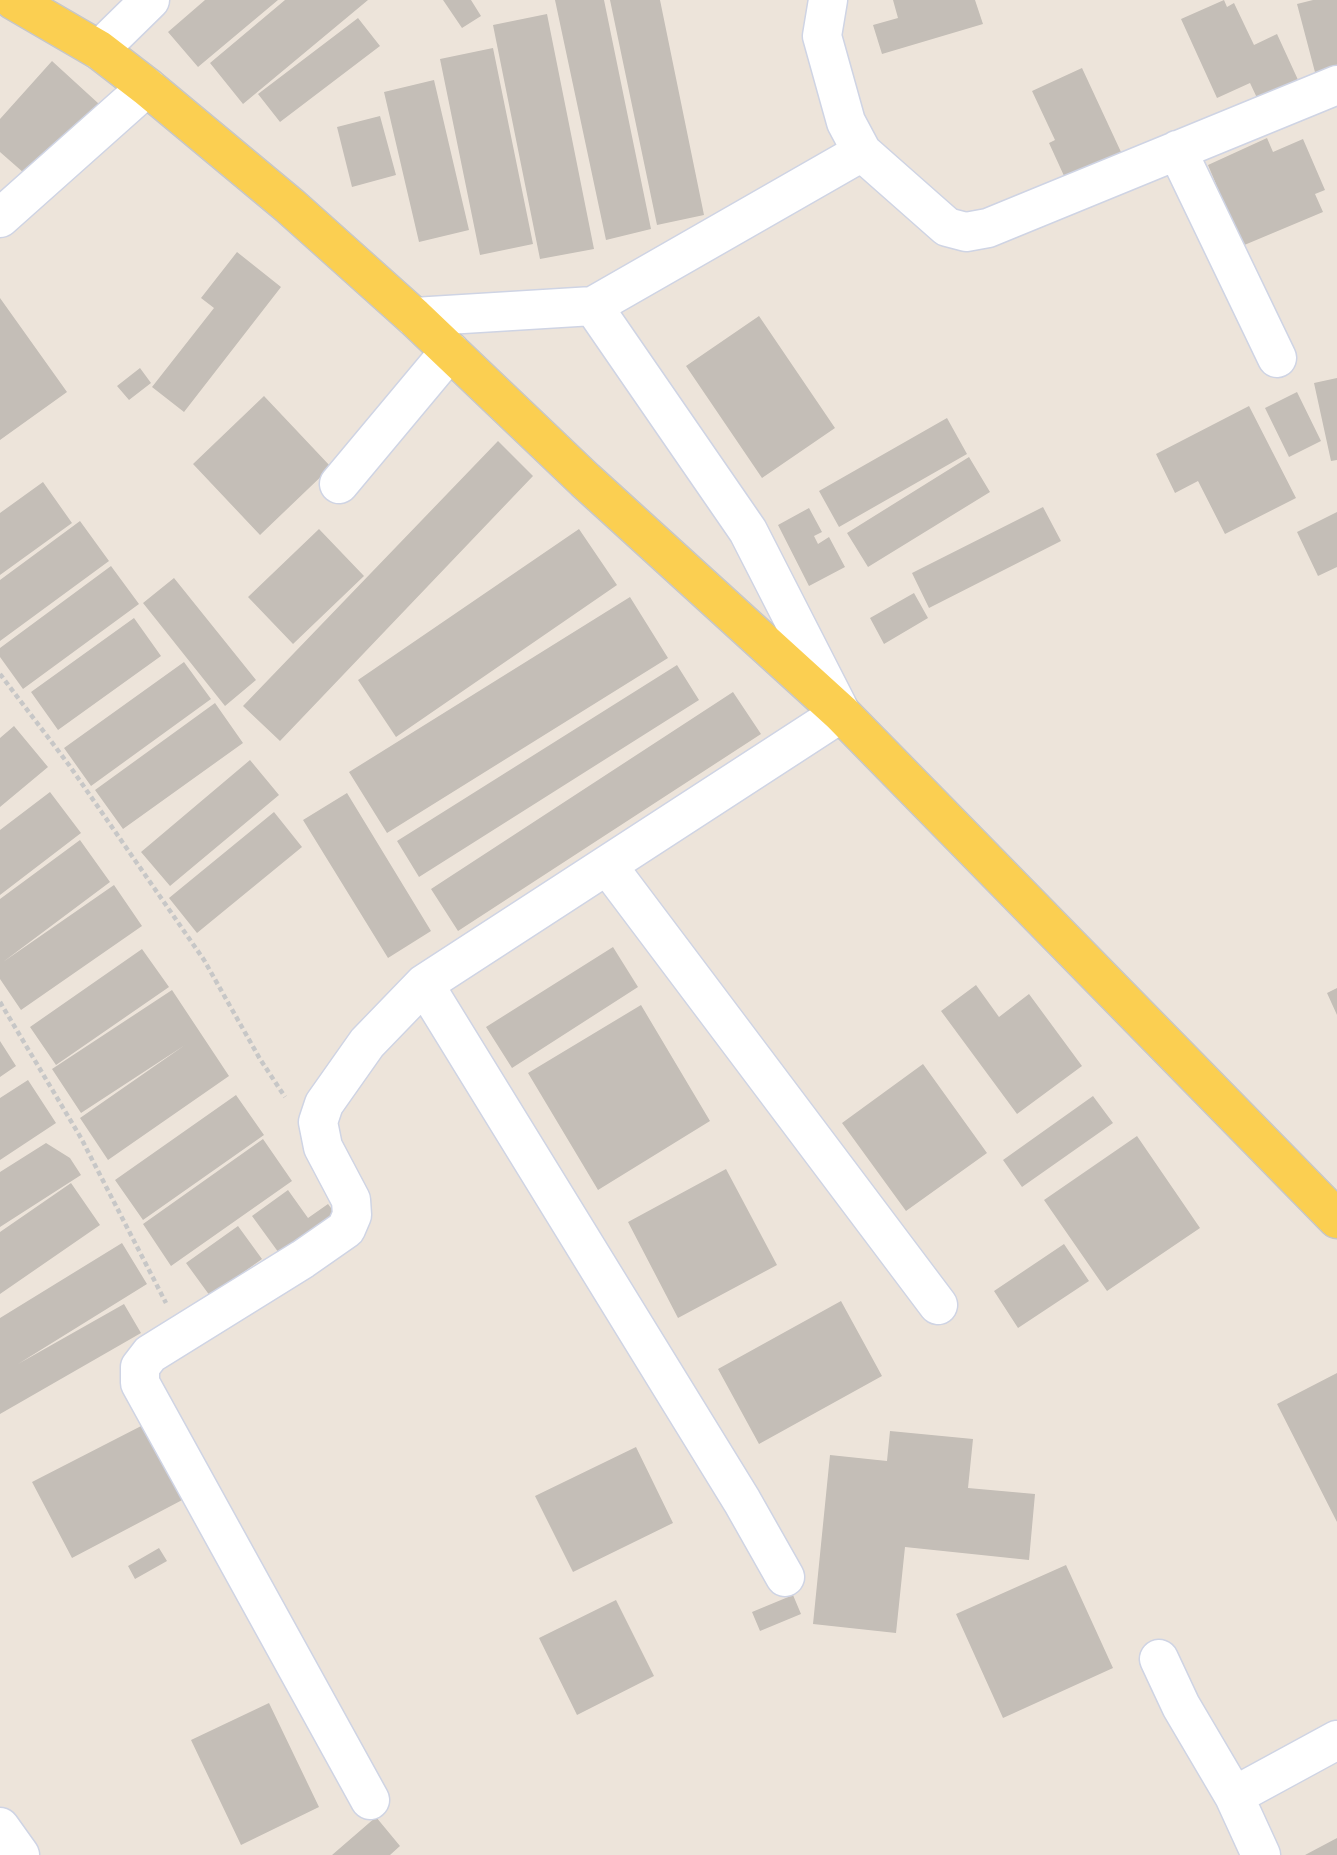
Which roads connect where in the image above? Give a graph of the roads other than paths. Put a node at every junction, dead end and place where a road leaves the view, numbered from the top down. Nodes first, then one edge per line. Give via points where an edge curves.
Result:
1 (13, 0) edge
2 (150, 0) edge
3 (828, 0) edge
4 (99, 50) junction
5 (1337, 85) edge
6 (147, 87) junction
7 (1177, 150) junction
8 (862, 152) junction
9 (0, 218) edge
10 (593, 306) junction
11 (414, 317) junction
12 (450, 351) junction
13 (1277, 358) dead end
14 (339, 484) dead end
15 (841, 713) junction
16 (607, 865) junction
17 (424, 984) junction
18 (1337, 1219) edge
19 (938, 1305) dead end
20 (785, 1577) dead end
21 (1159, 1659) dead end
22 (1337, 1740) edge
23 (1234, 1796) junction
24 (370, 1800) dead end
25 (0, 1827) edge
26 (20, 1855) edge
27 (1261, 1855) edge

1 - 4 main road
2 - 4 street
3 - 8 street via 822,36 846,122
4 - 6 main road
5 - 7 street
6 - 9 street
6 - 11 main road
7 - 8 street via 988,228 967,232 947,228
7 - 13 street
8 - 10 street
10 - 11 street
10 - 15 street via 748,531
11 - 12 main road
12 - 14 street
12 - 15 main road
15 - 16 street
15 - 18 main road
16 - 17 street
16 - 19 street
17 - 20 street
17 - 24 street via 367,1043 324,1104 318,1122 323,1147 351,1200 352,1215 345,1229 150,1354 140,1367 140,1383
21 - 23 street
22 - 23 street
23 - 27 street
25 - 26 street

